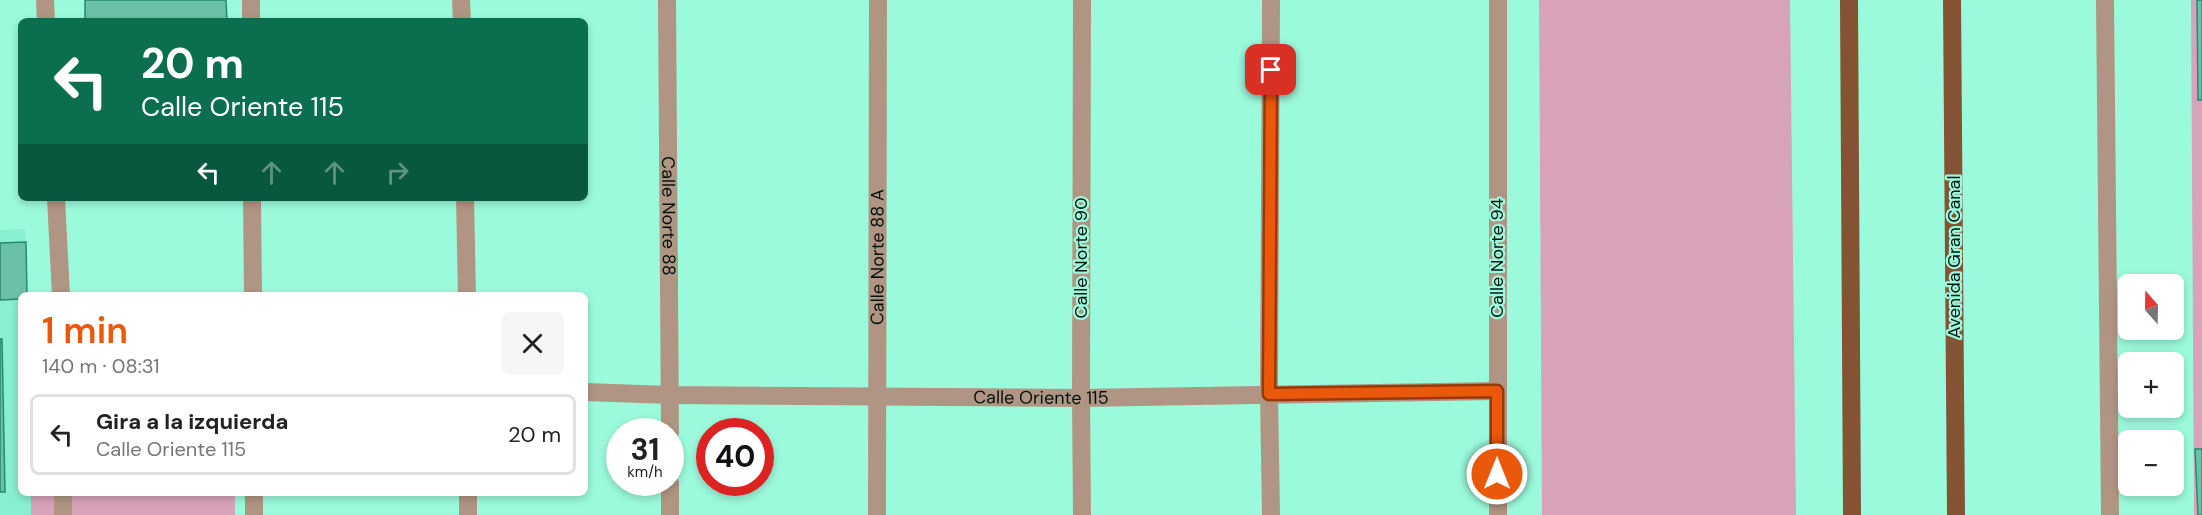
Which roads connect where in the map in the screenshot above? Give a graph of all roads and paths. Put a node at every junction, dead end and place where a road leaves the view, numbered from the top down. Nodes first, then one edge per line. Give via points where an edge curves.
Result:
1 (45, 0) edge
2 (251, 0) edge
3 (461, 0) edge
4 (667, 0) edge
5 (878, 0) edge
6 (1082, 0) edge
7 (1272, 0) edge
8 (1498, 0) edge
9 (1849, 0) edge
10 (1952, 0) edge
11 (2105, 0) edge
12 (46, 18) edge
13 (251, 18) edge
14 (462, 18) edge
15 (56, 201) edge
16 (252, 201) edge
17 (465, 201) edge
18 (61, 292) edge
19 (253, 292) edge
20 (467, 292) edge
21 (1497, 391) junction
22 (588, 392) edge
23 (670, 394) junction
24 (1269, 394) junction
25 (876, 395) junction
26 (1081, 398) junction
27 (670, 418) edge
28 (63, 496) edge
29 (254, 496) edge
30 (468, 496) edge
31 (670, 496) edge
32 (63, 515) edge
33 (254, 515) edge
34 (468, 515) edge
35 (670, 515) edge
36 (877, 515) edge
37 (1082, 515) edge
38 (1271, 515) edge
39 (1498, 515) edge
40 (1852, 515) edge
41 (1956, 515) edge
42 (2110, 515) edge

1 - 12 street
2 - 13 street
3 - 14 street
4 - 23 street, Calle Norte 88
5 - 25 street, Calle Norte 88 A
6 - 26 street, Calle Norte 90
7 - 24 street
8 - 21 street, Calle Norte 94
9 - 40 main road
10 - 41 main road, Avenida Gran Canal
11 - 42 street
15 - 18 street
16 - 19 street
17 - 20 street
21 - 24 street, Calle Oriente 115
21 - 39 street, Calle Norte 94
22 - 23 street, Calle Oriente 115
23 - 25 street, Calle Oriente 115
23 - 27 street, Calle Norte 88
24 - 26 street, Calle Oriente 115
24 - 38 street
25 - 26 street, Calle Oriente 115
25 - 36 street, Calle Norte 88 A
26 - 37 street, Calle Norte 90
28 - 32 street
29 - 33 street
30 - 34 street
31 - 35 street

